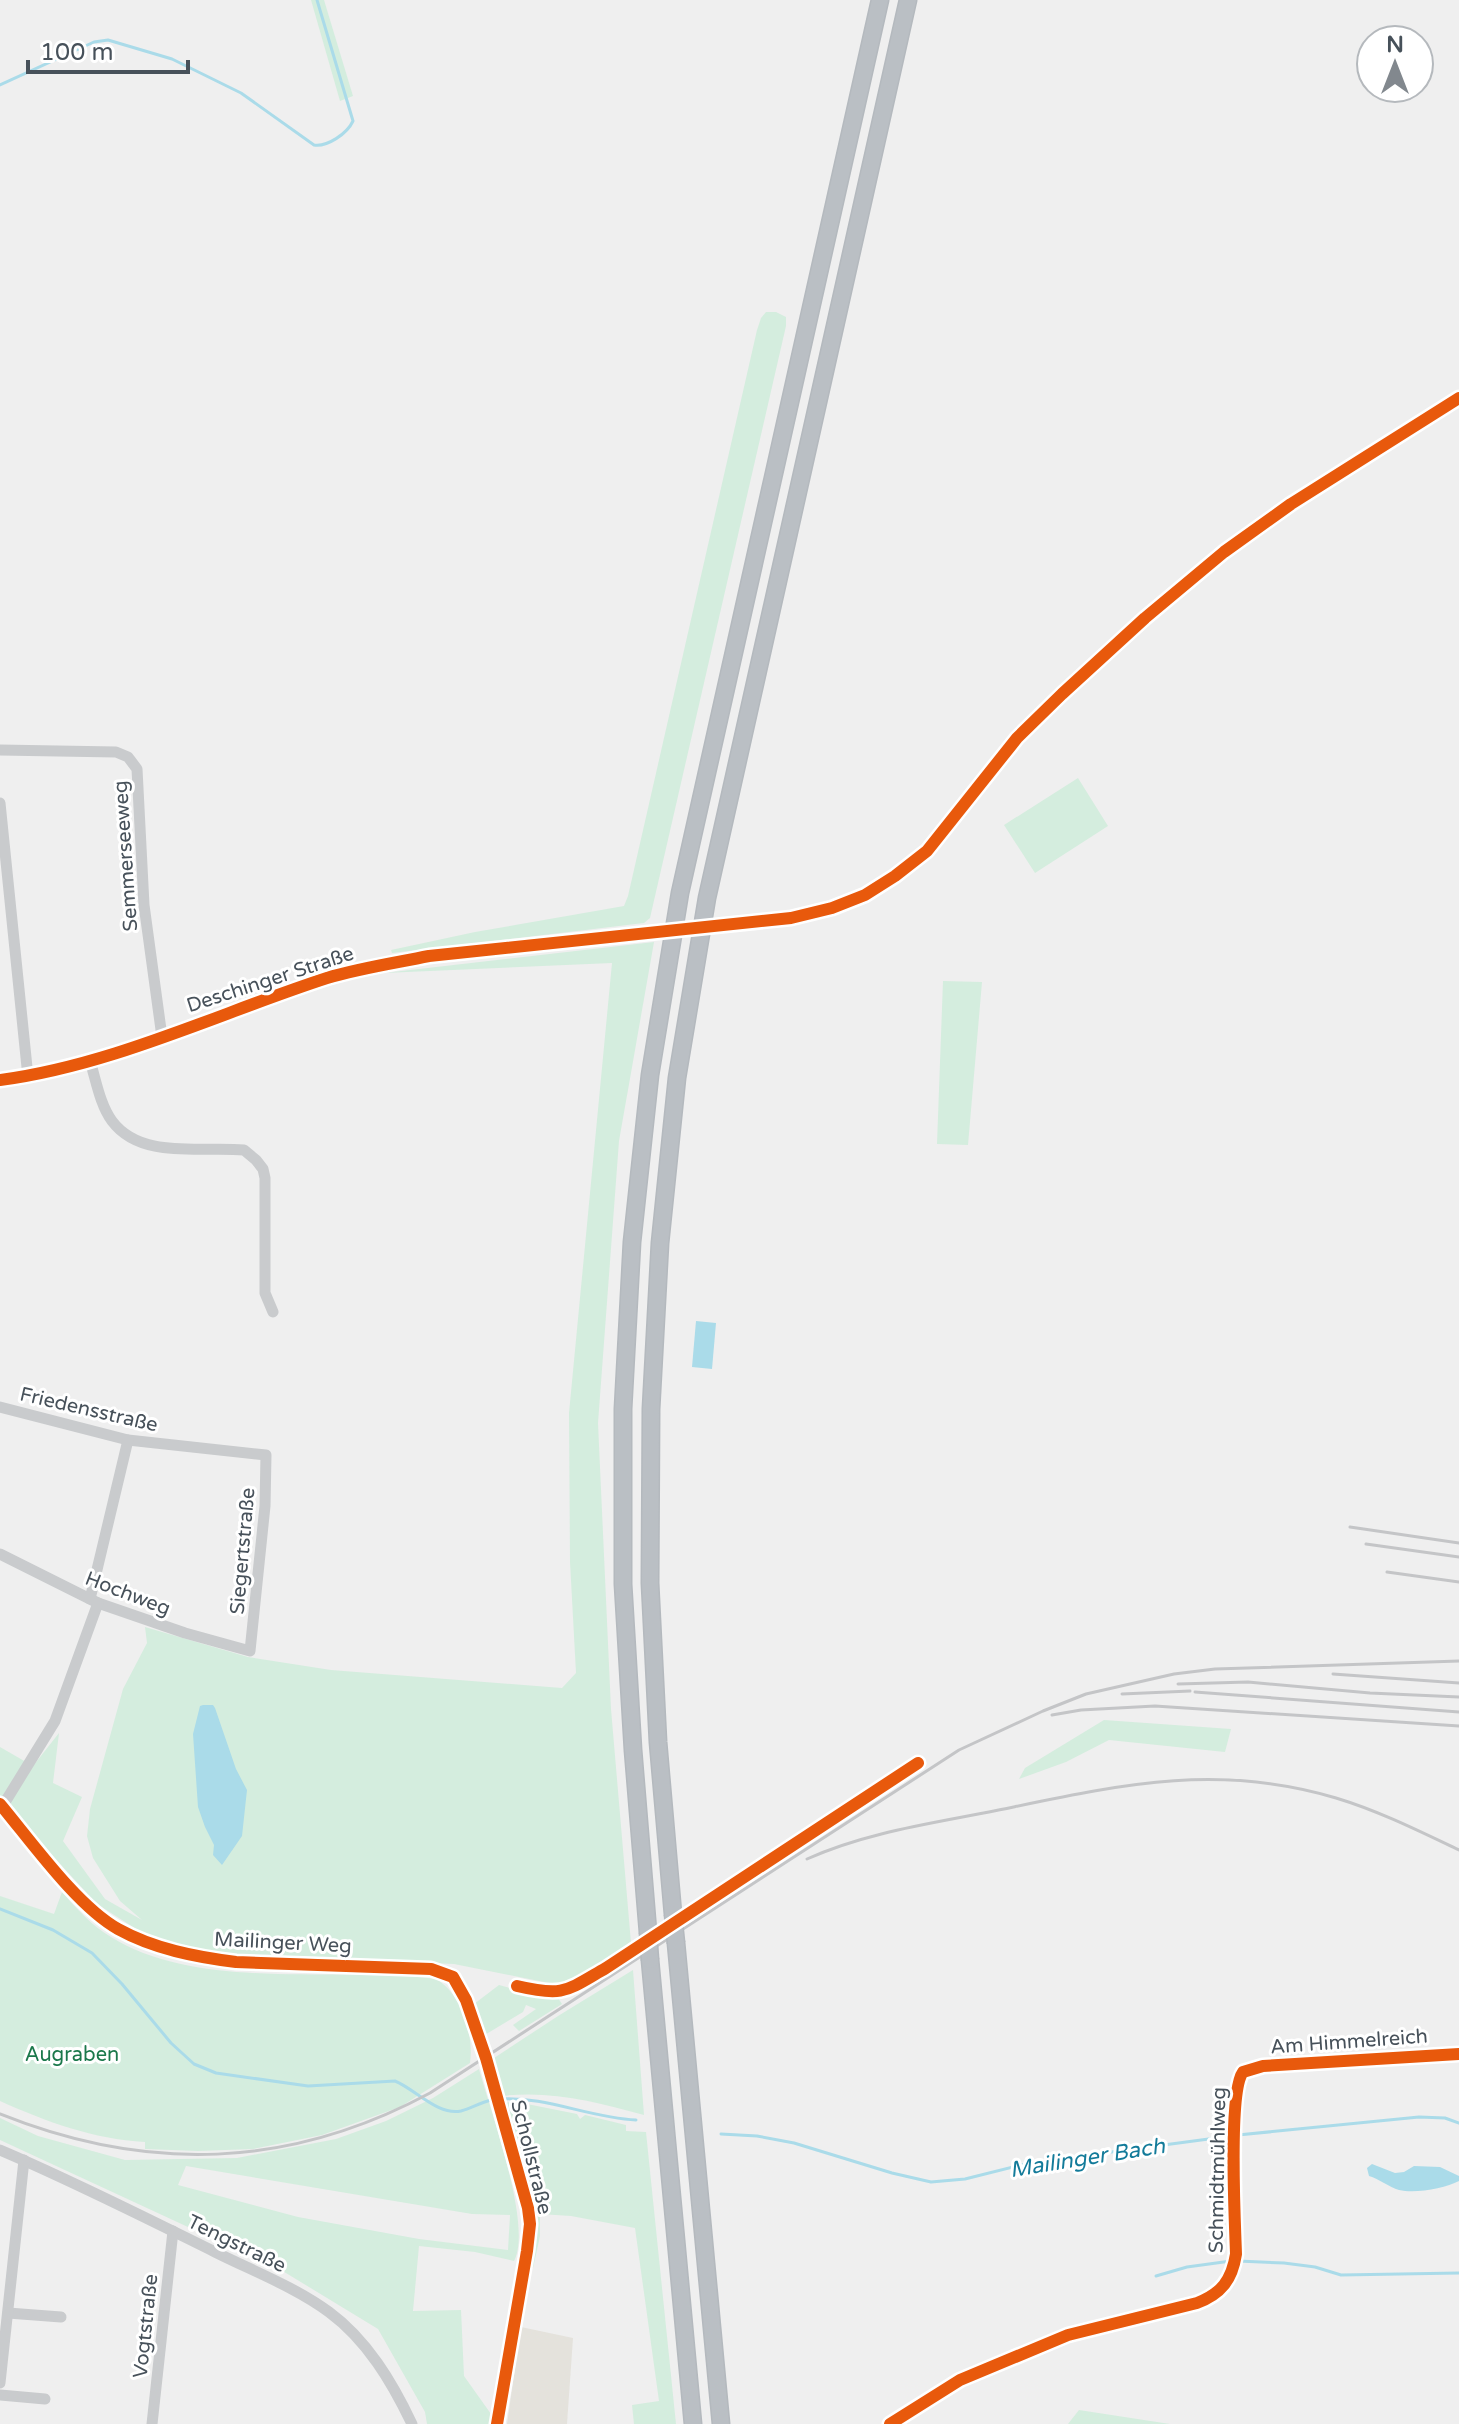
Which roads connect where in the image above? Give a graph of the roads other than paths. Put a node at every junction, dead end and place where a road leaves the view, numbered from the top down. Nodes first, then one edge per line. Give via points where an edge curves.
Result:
1 (880, 0) edge
2 (908, 0) edge
3 (1459, 398) edge
4 (0, 750) edge
5 (0, 803) edge
6 (162, 1037) junction
7 (90, 1061) junction
8 (28, 1077) junction
9 (0, 1080) edge
10 (273, 1312) dead end
11 (0, 1407) edge
12 (128, 1440) junction
13 (266, 1455) joint
14 (0, 1554) edge
15 (94, 1601) junction
16 (250, 1651) joint
17 (1, 1806) edge
18 (431, 1969) joint
19 (1459, 2054) edge
20 (1243, 2072) joint
21 (0, 2150) edge
22 (24, 2160) junction
23 (173, 2231) junction
24 (8, 2313) junction
25 (61, 2317) dead end
26 (0, 2383) edge
27 (0, 2395) edge
28 (45, 2399) dead end
29 (152, 2424) edge
30 (412, 2424) edge
31 (497, 2424) edge
32 (693, 2424) edge
33 (721, 2424) edge
34 (890, 2424) edge

1 - 32 highway, bridge via 680,893 650,1075 632,1242 623,1409 623,1584 650,1960
2 - 33 highway, bridge via 707,898 677,1078 660,1243 650,1441 656,1710
3 - 6 street, Deschinger Straße, bridge via 1291,504 1145,618 1017,738 927,851 865,895 791,918 376,966
4 - 6 street, Semmerseeweg via 116,752 137,769 144,905
5 - 8 street
6 - 7 street, Deschinger Straße
7 - 8 street, Deschinger Straße
7 - 10 street via 112,1121 125,1134 161,1148 244,1150 263,1169 265,1293
8 - 9 street, Deschinger Straße
11 - 12 street, Friedensstraße
12 - 13 street, Friedensstraße
12 - 15 street
13 - 16 street, Siegertstraße
14 - 15 street, Hochweg
15 - 16 street, Hochweg
15 - 17 street via 55,1721
17 - 18 street, Mailinger Weg via 89,1907 116,1928 152,1943 236,1962
18 - 31 street, Schollstraße via 453,1977 460,1987 486,2058 530,2224
19 - 20 street, Am Himmelreich via 1263,2066
20 - 34 street, Schmidtmühlweg via 1237,2082 1235,2129 1236,2254 1225,2286 1208,2299 1068,2335 989,2366
21 - 22 street, Tengstraße
22 - 23 street, Tengstraße
22 - 24 street
23 - 29 street, Vogtstraße
23 - 30 street, Tengstraße via 330,2313 384,2370
24 - 25 street
24 - 26 street
27 - 28 street

